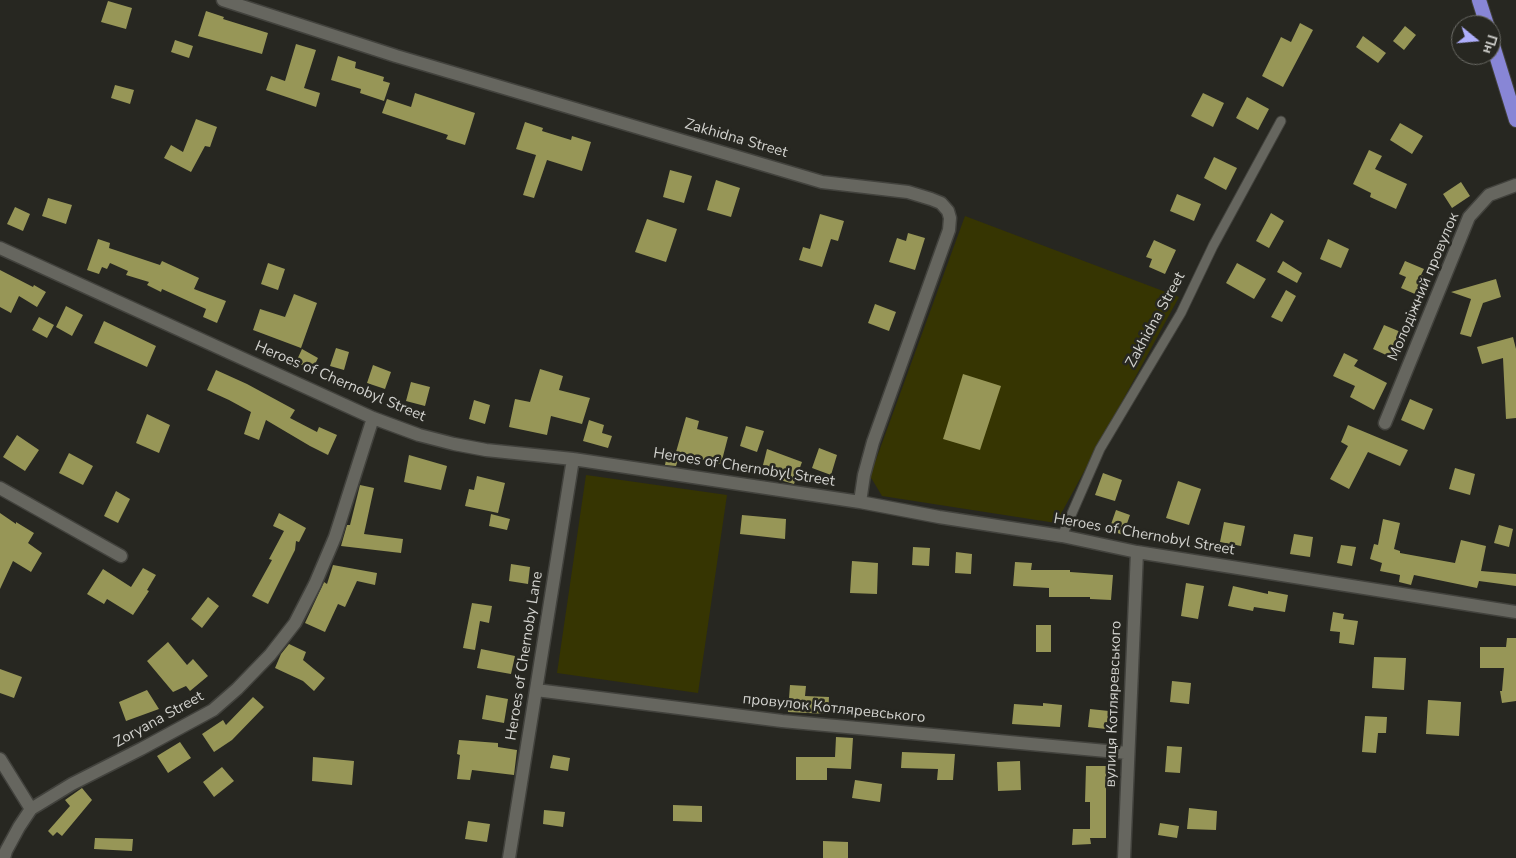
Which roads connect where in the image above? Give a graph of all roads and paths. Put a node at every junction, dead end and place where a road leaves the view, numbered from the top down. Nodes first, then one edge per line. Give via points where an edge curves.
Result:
1 (222, 0) edge
2 (1479, 0) edge
3 (1484, 15) edge
4 (1499, 65) edge
5 (1281, 120) dead end
6 (1516, 120) edge
7 (1516, 185) edge
8 (0, 248) edge
9 (373, 418) junction
10 (1385, 423) dead end
11 (574, 459) junction
12 (0, 488) edge
13 (860, 502) junction
14 (1062, 536) junction
15 (1137, 552) junction
16 (121, 556) dead end
17 (1516, 612) edge
18 (536, 690) junction
19 (1128, 753) junction
20 (0, 759) edge
21 (31, 809) junction
22 (4, 858) edge
23 (509, 858) edge
24 (1124, 858) edge

1 - 13 street, Zakhidna Street via 406,59 822,182 908,192 940,204 948,211 949,230 873,442
2 - 3 highway
4 - 6 highway
5 - 14 lane, Zakhidna Street via 1181,313 1100,449
7 - 10 street, Молодіжний провулок via 1489,195 1469,217
8 - 9 street, Heroes of Chernobyl Street
9 - 11 street, Heroes of Chernobyl Street via 454,444
9 - 21 street, Zoryana Street via 335,537 315,584 295,622 270,655 213,710
11 - 13 street, Heroes of Chernobyl Street
11 - 18 street, Heroes of Chernoby Lane
12 - 16 street
13 - 14 street, Heroes of Chernobyl Street
14 - 15 street, Heroes of Chernobyl Street
15 - 17 street, Heroes of Chernobyl Street
15 - 19 street, вулиця Котляревського
18 - 19 street, провулок Котляревського via 782,721
18 - 23 street, Heroes of Chernoby Lane
19 - 24 street, вулиця Котляревського
20 - 21 street
21 - 22 street, Zoryana Street

